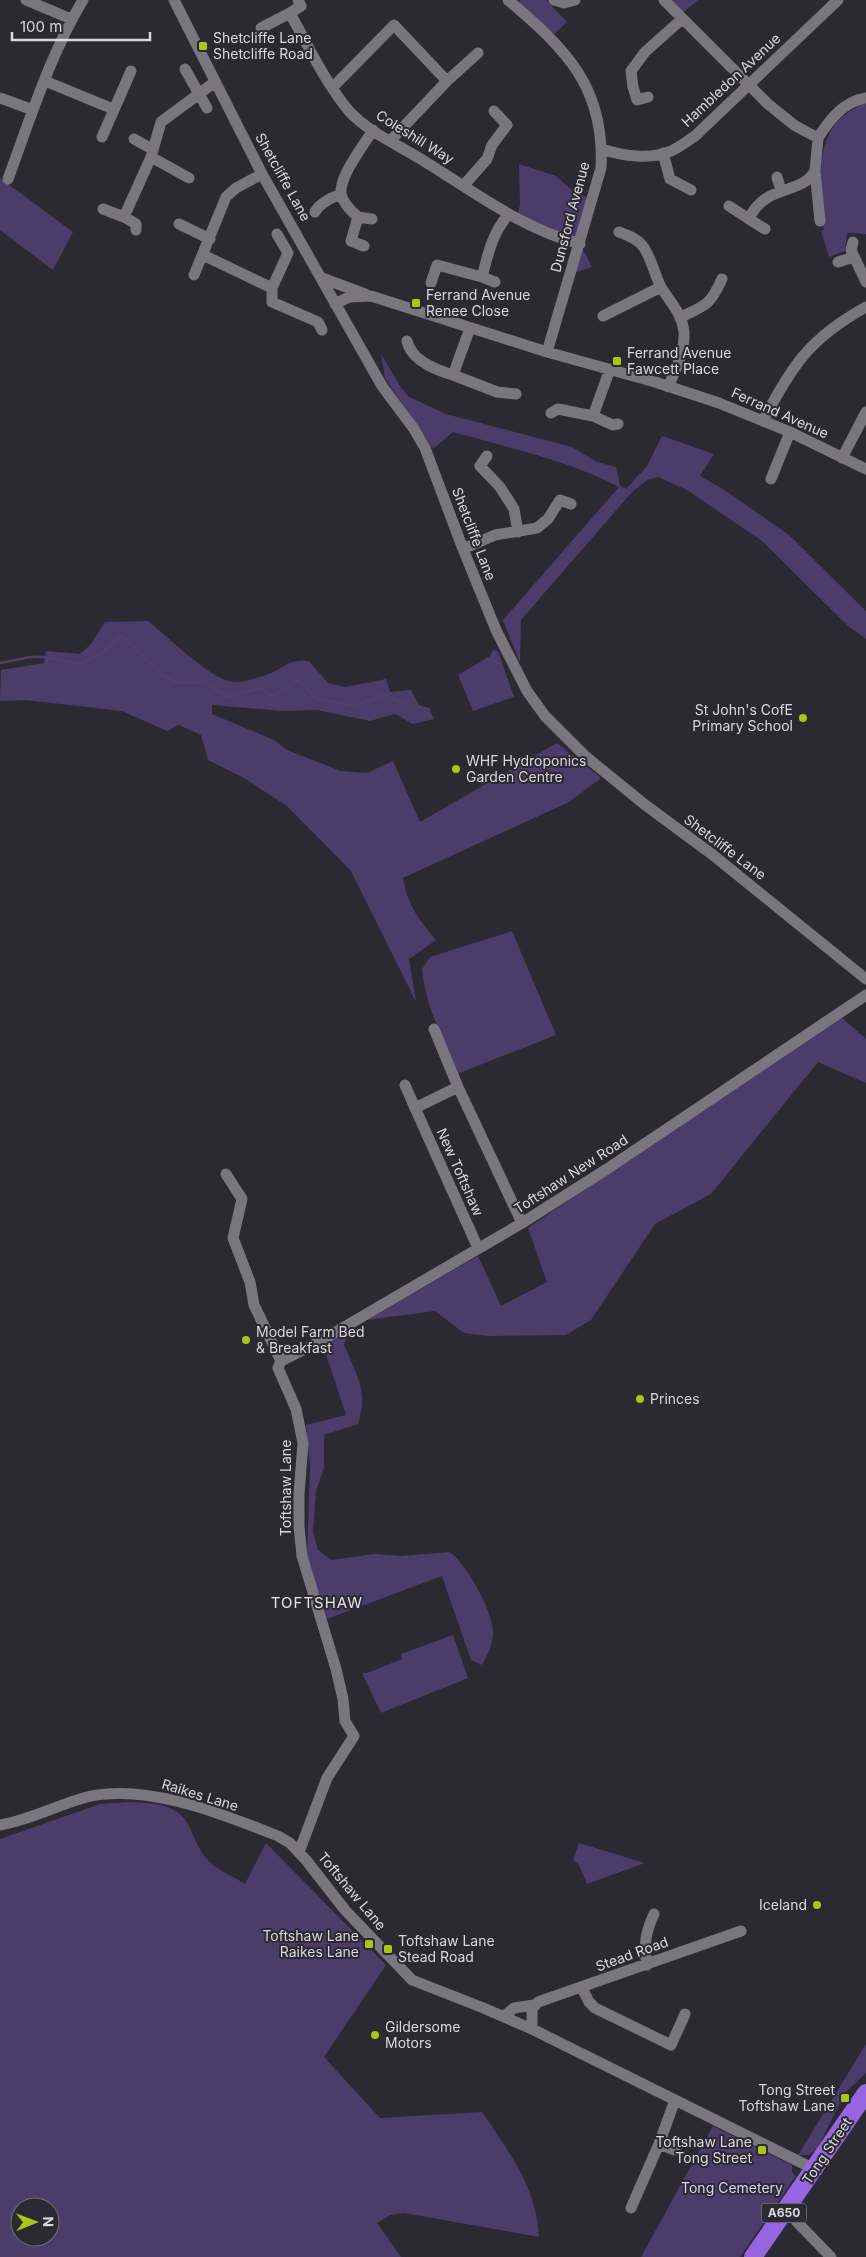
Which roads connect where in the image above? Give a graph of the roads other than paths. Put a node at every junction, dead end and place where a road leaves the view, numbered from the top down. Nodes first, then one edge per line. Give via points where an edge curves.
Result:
1 (26, 0) edge
2 (83, 0) edge
3 (508, 0) edge
4 (554, 0) edge
5 (575, 0) edge
6 (664, 0) edge
7 (838, 0) edge
8 (176, 2) edge
9 (303, 2) edge
10 (290, 13) junction
11 (71, 19) junction
12 (682, 20) junction
13 (261, 28) dead end
14 (478, 53) dead end
15 (185, 69) dead end
16 (131, 71) dead end
17 (45, 81) junction
18 (447, 81) junction
19 (215, 82) junction
20 (748, 85) junction
21 (332, 88) junction
22 (198, 94) junction
23 (648, 97) dead end
24 (0, 98) edge
25 (866, 98) edge
26 (207, 108) dead end
27 (113, 109) junction
28 (33, 110) junction
29 (494, 111) dead end
30 (373, 130) junction
31 (102, 137) dead end
32 (818, 138) junction
33 (134, 139) dead end
34 (391, 140) junction
35 (602, 149) junction
36 (664, 152) junction
37 (152, 153) junction
38 (815, 171) junction
39 (262, 174) junction
40 (777, 177) dead end
41 (8, 178) dead end
42 (190, 178) dead end
43 (464, 185) junction
44 (690, 190) dead end
45 (781, 191) junction
46 (341, 196) junction
47 (729, 206) dead end
48 (102, 209) dead end
49 (315, 209) dead end
50 (508, 215) junction
51 (124, 217) junction
52 (358, 217) junction
53 (372, 219) dead end
54 (749, 219) junction
55 (820, 222) dead end
56 (179, 224) dead end
57 (765, 229) dead end
58 (136, 230) dead end
59 (619, 232) dead end
60 (278, 234) dead end
61 (210, 239) junction
62 (852, 242) dead end
63 (580, 244) junction
64 (364, 246) dead end
65 (203, 256) junction
66 (854, 257) junction
67 (838, 262) dead end
68 (194, 275) dead end
69 (482, 277) junction
70 (322, 278) junction
71 (722, 278) dead end
72 (495, 282) dead end
73 (866, 282) edge
74 (431, 283) dead end
75 (661, 287) junction
76 (272, 288) junction
77 (371, 296) junction
78 (335, 304) junction
79 (866, 307) edge
80 (603, 316) dead end
81 (681, 316) junction
82 (470, 328) junction
83 (322, 330) dead end
84 (406, 347) dead end
85 (548, 352) junction
86 (610, 369) junction
87 (453, 375) junction
88 (668, 387) junction
89 (516, 394) dead end
90 (554, 407) dead end
91 (866, 412) edge
92 (593, 416) junction
93 (763, 421) junction
94 (615, 427) dead end
95 (790, 432) junction
96 (487, 456) dead end
97 (842, 458) junction
98 (480, 466) junction
99 (866, 469) edge
100 (470, 472) dead end
101 (771, 479) dead end
102 (571, 504) dead end
103 (518, 532) junction
104 (462, 549) junction
105 (866, 979) edge
106 (866, 995) edge
107 (434, 1029) dead end
108 (405, 1085) dead end
109 (458, 1087) junction
110 (415, 1108) junction
111 (226, 1174) dead end
112 (522, 1223) junction
113 (478, 1248) junction
114 (282, 1361) junction
115 (0, 1826) edge
116 (299, 1852) junction
117 (654, 1914) dead end
118 (741, 1931) dead end
119 (647, 1965) junction
120 (582, 1988) junction
121 (534, 2005) junction
122 (685, 2014) dead end
123 (504, 2016) junction
124 (532, 2029) junction
125 (866, 2093) edge
126 (675, 2100) junction
127 (659, 2144) junction
128 (675, 2150) dead end
129 (814, 2169) junction
130 (631, 2208) dead end
131 (796, 2222) dead end
132 (753, 2257) edge
133 (831, 2257) edge

1 - 11 street
2 - 11 street
3 - 35 street, Dunsford Avenue via 567,54 582,76 594,102
4 - 5 street via 564,3
6 - 12 street
7 - 20 street, Hambledon Avenue
8 - 19 street, Shetcliffe Lane
9 - 10 street
10 - 13 street
10 - 21 street, Coleshill Way
11 - 17 street
12 - 20 street
12 - 23 street via 645,52 631,71 637,100
14 - 18 street
15 - 22 street
16 - 27 street
17 - 27 street
17 - 28 street
18 - 21 street via 394,26
18 - 34 street
19 - 22 street
19 - 39 street, Shetcliffe Lane
20 - 32 street via 794,125
20 - 36 street, Hambledon Avenue via 695,136 670,152
21 - 30 street, Coleshill Way via 351,112
22 - 26 street
22 - 37 street via 161,122
24 - 28 street
25 - 32 street via 843,108
27 - 31 street
28 - 41 street
29 - 43 street via 512,128 492,145 487,159
30 - 34 street, Coleshill Way
30 - 46 street via 348,170
32 - 38 street
33 - 37 street
34 - 43 street, Coleshill Way
35 - 36 street, Hambledon Avenue via 621,156
35 - 63 street, Dunsford Avenue via 601,168
36 - 44 street via 665,181
37 - 42 street
37 - 51 street
38 - 45 street via 808,181
38 - 55 street
39 - 61 street via 226,197
39 - 70 street, Shetcliffe Lane
40 - 45 street
43 - 50 street, Coleshill Way
45 - 54 street via 765,197
46 - 49 street
46 - 52 street
47 - 54 street
48 - 51 street
50 - 63 street, Coleshill Way via 529,227
50 - 69 street via 490,243
51 - 58 street via 136,224
52 - 53 street
52 - 64 street via 349,242
54 - 57 street
56 - 61 street
59 - 75 street via 641,244
60 - 76 street via 288,253
61 - 65 street
62 - 66 street
63 - 85 street, Dunsford Avenue
65 - 68 street
65 - 76 street
66 - 67 street
66 - 73 street
69 - 72 street
69 - 74 street via 434,262
70 - 77 street
70 - 78 street, Shetcliffe Lane
71 - 81 street via 712,300
75 - 80 street
75 - 81 street
76 - 83 street via 270,305 318,322
77 - 78 street, Ferrand Avenue via 349,297
77 - 82 street, Ferrand Avenue
78 - 104 street, Shetcliffe Lane via 382,386 425,448
79 - 93 street via 818,338 784,380
81 - 88 street via 684,332 682,354
82 - 85 street, Ferrand Avenue
82 - 87 street
84 - 87 street via 426,363
85 - 86 street, Ferrand Avenue
86 - 88 street, Ferrand Avenue
86 - 92 street
87 - 89 street via 496,395
88 - 93 street, Ferrand Avenue
90 - 92 street
91 - 97 street
92 - 94 street
93 - 95 street, Ferrand Avenue
95 - 97 street, Ferrand Avenue
95 - 101 street
96 - 98 street
97 - 99 street, Ferrand Avenue
98 - 100 street
98 - 103 street via 514,508
102 - 103 street via 560,500 548,519 537,528
103 - 104 street via 495,535
104 - 105 street, Shetcliffe Lane via 496,630 527,691 545,716 644,804 713,855
106 - 112 street, Toftshaw New Road
107 - 109 street
108 - 110 street, New Toftshaw
109 - 110 street
109 - 112 street
110 - 113 street, New Toftshaw
111 - 114 street via 242,1199 233,1238 250,1282 254,1305
112 - 113 street, Toftshaw New Road
113 - 114 street, Toftshaw New Road
114 - 116 street, Toftshaw Lane via 278,1368 296,1409 303,1443 299,1494 302,1556 336,1669 345,1721 354,1736 327,1778
115 - 116 street, Raikes Lane via 85,1798 104,1794 138,1794 176,1801 263,1830 290,1843
116 - 123 street, Toftshaw Lane via 345,1910 404,1974 421,1985
117 - 119 street via 645,1936
118 - 119 street, Stead Road
119 - 120 street, Stead Road
120 - 121 street, Stead Road
120 - 122 street via 595,2008 671,2045
121 - 123 street, Stead Road via 514,2008
121 - 124 street
123 - 124 street, Toftshaw Lane
124 - 126 street, Toftshaw Lane
125 - 129 highway, Tong Street / A650
126 - 127 street
126 - 129 street, Toftshaw Lane
127 - 128 street
127 - 130 street
129 - 132 highway, Tong Street / A650
131 - 133 street

